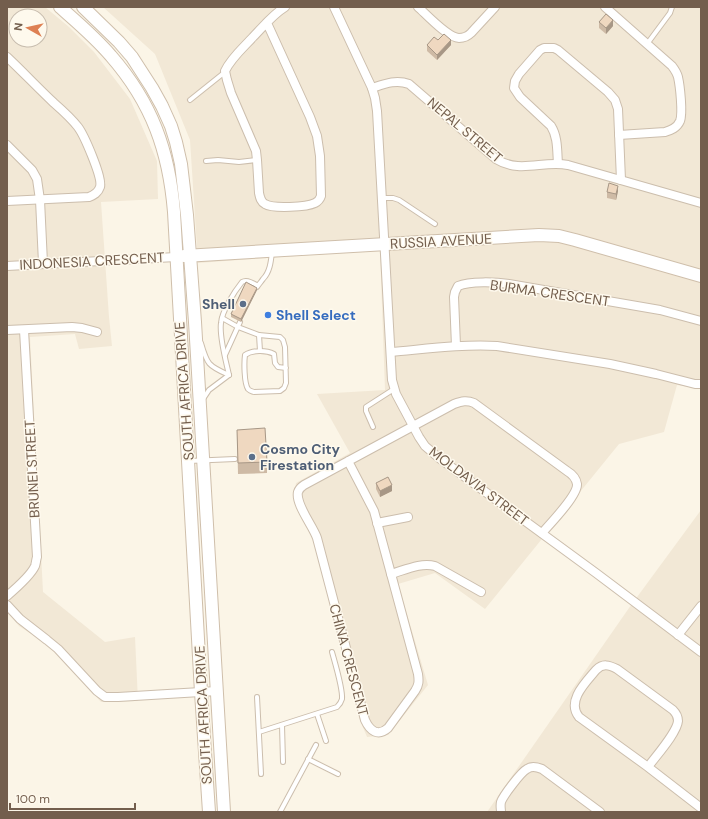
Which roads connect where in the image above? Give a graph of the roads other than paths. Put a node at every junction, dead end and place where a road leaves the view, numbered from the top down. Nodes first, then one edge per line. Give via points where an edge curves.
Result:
1 (60, 7) edge
2 (83, 7) edge
3 (285, 7) edge
4 (334, 7) edge
5 (418, 7) edge
6 (495, 7) edge
7 (605, 7) edge
8 (672, 7) edge
9 (267, 23) junction
10 (647, 44) junction
11 (7, 57) edge
12 (225, 71) junction
13 (372, 88) junction
14 (190, 100) dead end
15 (619, 135) junction
16 (7, 144) edge
17 (257, 160) junction
18 (206, 161) dead end
19 (558, 164) junction
20 (621, 180) junction
21 (382, 198) junction
22 (40, 200) junction
23 (7, 201) edge
24 (701, 203) edge
25 (435, 224) dead end
26 (385, 244) junction
27 (272, 251) junction
28 (191, 256) junction
29 (176, 257) junction
30 (43, 263) junction
31 (7, 266) edge
32 (701, 276) edge
33 (222, 318) junction
34 (701, 321) edge
35 (195, 322) junction
36 (239, 324) junction
37 (7, 330) edge
38 (24, 330) junction
39 (97, 332) dead end
40 (259, 335) junction
41 (456, 346) junction
42 (260, 351) junction
43 (391, 352) junction
44 (224, 355) junction
45 (286, 368) junction
46 (228, 375) junction
47 (701, 384) edge
48 (394, 389) junction
49 (200, 403) junction
50 (413, 426) junction
51 (373, 427) dead end
52 (235, 459) dead end
53 (203, 460) junction
54 (189, 461) junction
55 (348, 461) junction
56 (408, 517) dead end
57 (377, 523) junction
58 (542, 533) junction
59 (391, 574) junction
60 (481, 592) dead end
61 (7, 596) edge
62 (7, 605) edge
63 (701, 606) edge
64 (678, 635) junction
65 (332, 652) dead end
66 (701, 652) edge
67 (217, 691) junction
68 (201, 692) junction
69 (258, 697) dead end
70 (317, 714) junction
71 (282, 725) junction
72 (259, 732) junction
73 (326, 741) dead end
74 (316, 745) dead end
75 (308, 759) junction
76 (284, 762) dead end
77 (648, 767) junction
78 (261, 774) dead end
79 (338, 774) dead end
80 (700, 808) edge
81 (209, 812) edge
82 (224, 812) edge
83 (280, 812) edge
84 (501, 812) edge
85 (600, 812) edge

1 - 29 street, SOUTH AFRICA DRIVE via 105,49 126,74 154,122 170,174
2 - 28 street, SOUTH AFRICA DRIVE via 132,57 167,116 176,142 185,187
3 - 9 street
4 - 13 street, MOLDAVIA STREET
5 - 6 street via 447,33 460,38 471,34
7 - 10 street
8 - 10 lane
9 - 12 street
9 - 17 street via 317,136 322,189 320,199 313,204 283,208 265,204 259,193
10 - 15 street via 672,66 676,73 681,104 680,122 665,132
11 - 22 street via 76,125 83,135 100,179 100,187 93,196
12 - 14 lane
12 - 17 street
13 - 19 street, NEPAL STREET via 394,82 409,84 502,163 517,167
13 - 21 street, MOLDAVIA STREET via 377,111
15 - 19 street via 618,109 611,95 558,50 544,48 519,74 514,88 554,130
15 - 20 street
16 - 22 street via 35,173
17 - 18 lane
19 - 20 street, NEPAL STREET
20 - 24 street, NEPAL STREET
21 - 25 lane via 399,200
21 - 26 street, MOLDAVIA STREET
22 - 23 street
22 - 30 street
26 - 27 street, RUSSIA AVENUE
26 - 32 street, RUSSIA AVENUE via 551,236 575,240
26 - 43 street, MOLDAVIA STREET
27 - 28 street, RUSSIA AVENUE
27 - 33 lane via 271,262 264,279 256,287 247,281 242,282
28 - 29 street, RUSSIA AVENUE
28 - 35 street, SOUTH AFRICA DRIVE
29 - 30 street, INDONESIA CRESCENT
29 - 54 street, SOUTH AFRICA DRIVE
30 - 31 street, INDONESIA CRESCENT
33 - 36 lane
33 - 44 lane
34 - 41 street, BURMA CRESCENT via 660,310 509,284 468,284 458,286 454,297
35 - 46 lane via 206,360 212,367
35 - 49 street, SOUTH AFRICA DRIVE
36 - 40 lane
36 - 44 lane
37 - 38 street
38 - 39 street via 72,327
38 - 61 street, BRUNEI STREET via 37,557 32,571
40 - 42 lane
40 - 45 lane via 280,337 283,340
41 - 43 street
41 - 47 street via 497,346 610,364
42 - 45 lane via 272,352 275,363
42 - 45 lane via 248,353 244,359 247,388 250,391 280,391 286,383
43 - 48 street, MOLDAVIA STREET
44 - 46 lane
46 - 49 lane via 210,390
48 - 50 street, MOLDAVIA STREET
48 - 51 lane via 366,407
49 - 53 street, SOUTH AFRICA DRIVE
50 - 55 street, CHINA CRESCENT
50 - 58 street, MOLDAVIA STREET via 429,450
50 - 58 street, CHINA CRESCENT via 460,401 474,403 572,475 577,485 574,494
52 - 53 lane
53 - 54 lane
53 - 67 street, SOUTH AFRICA DRIVE
54 - 68 street, SOUTH AFRICA DRIVE
55 - 57 street, CHINA CRESCENT via 372,506
55 - 59 street, CHINA CRESCENT via 304,484 298,490 298,498 317,538 365,720 370,728 380,732 388,728 415,692 418,684 418,674
56 - 57 street
57 - 59 street, CHINA CRESCENT
58 - 64 street, MOLDAVIA STREET
59 - 60 street via 431,565
62 - 68 street via 20,619 54,646 105,697
63 - 64 street
64 - 66 street, MOLDAVIA STREET
65 - 70 lane via 342,698 337,708
67 - 68 street
67 - 82 street, SOUTH AFRICA DRIVE
68 - 81 street, SOUTH AFRICA DRIVE
69 - 72 lane
70 - 71 lane
70 - 73 lane
71 - 72 lane
71 - 76 lane
72 - 78 lane
74 - 75 lane
75 - 79 lane
75 - 83 lane
77 - 77 street via 576,714 574,706 577,694 602,665 617,669 673,710 677,716 676,729
77 - 80 street
84 - 85 street via 502,801 522,773 535,767 542,769

